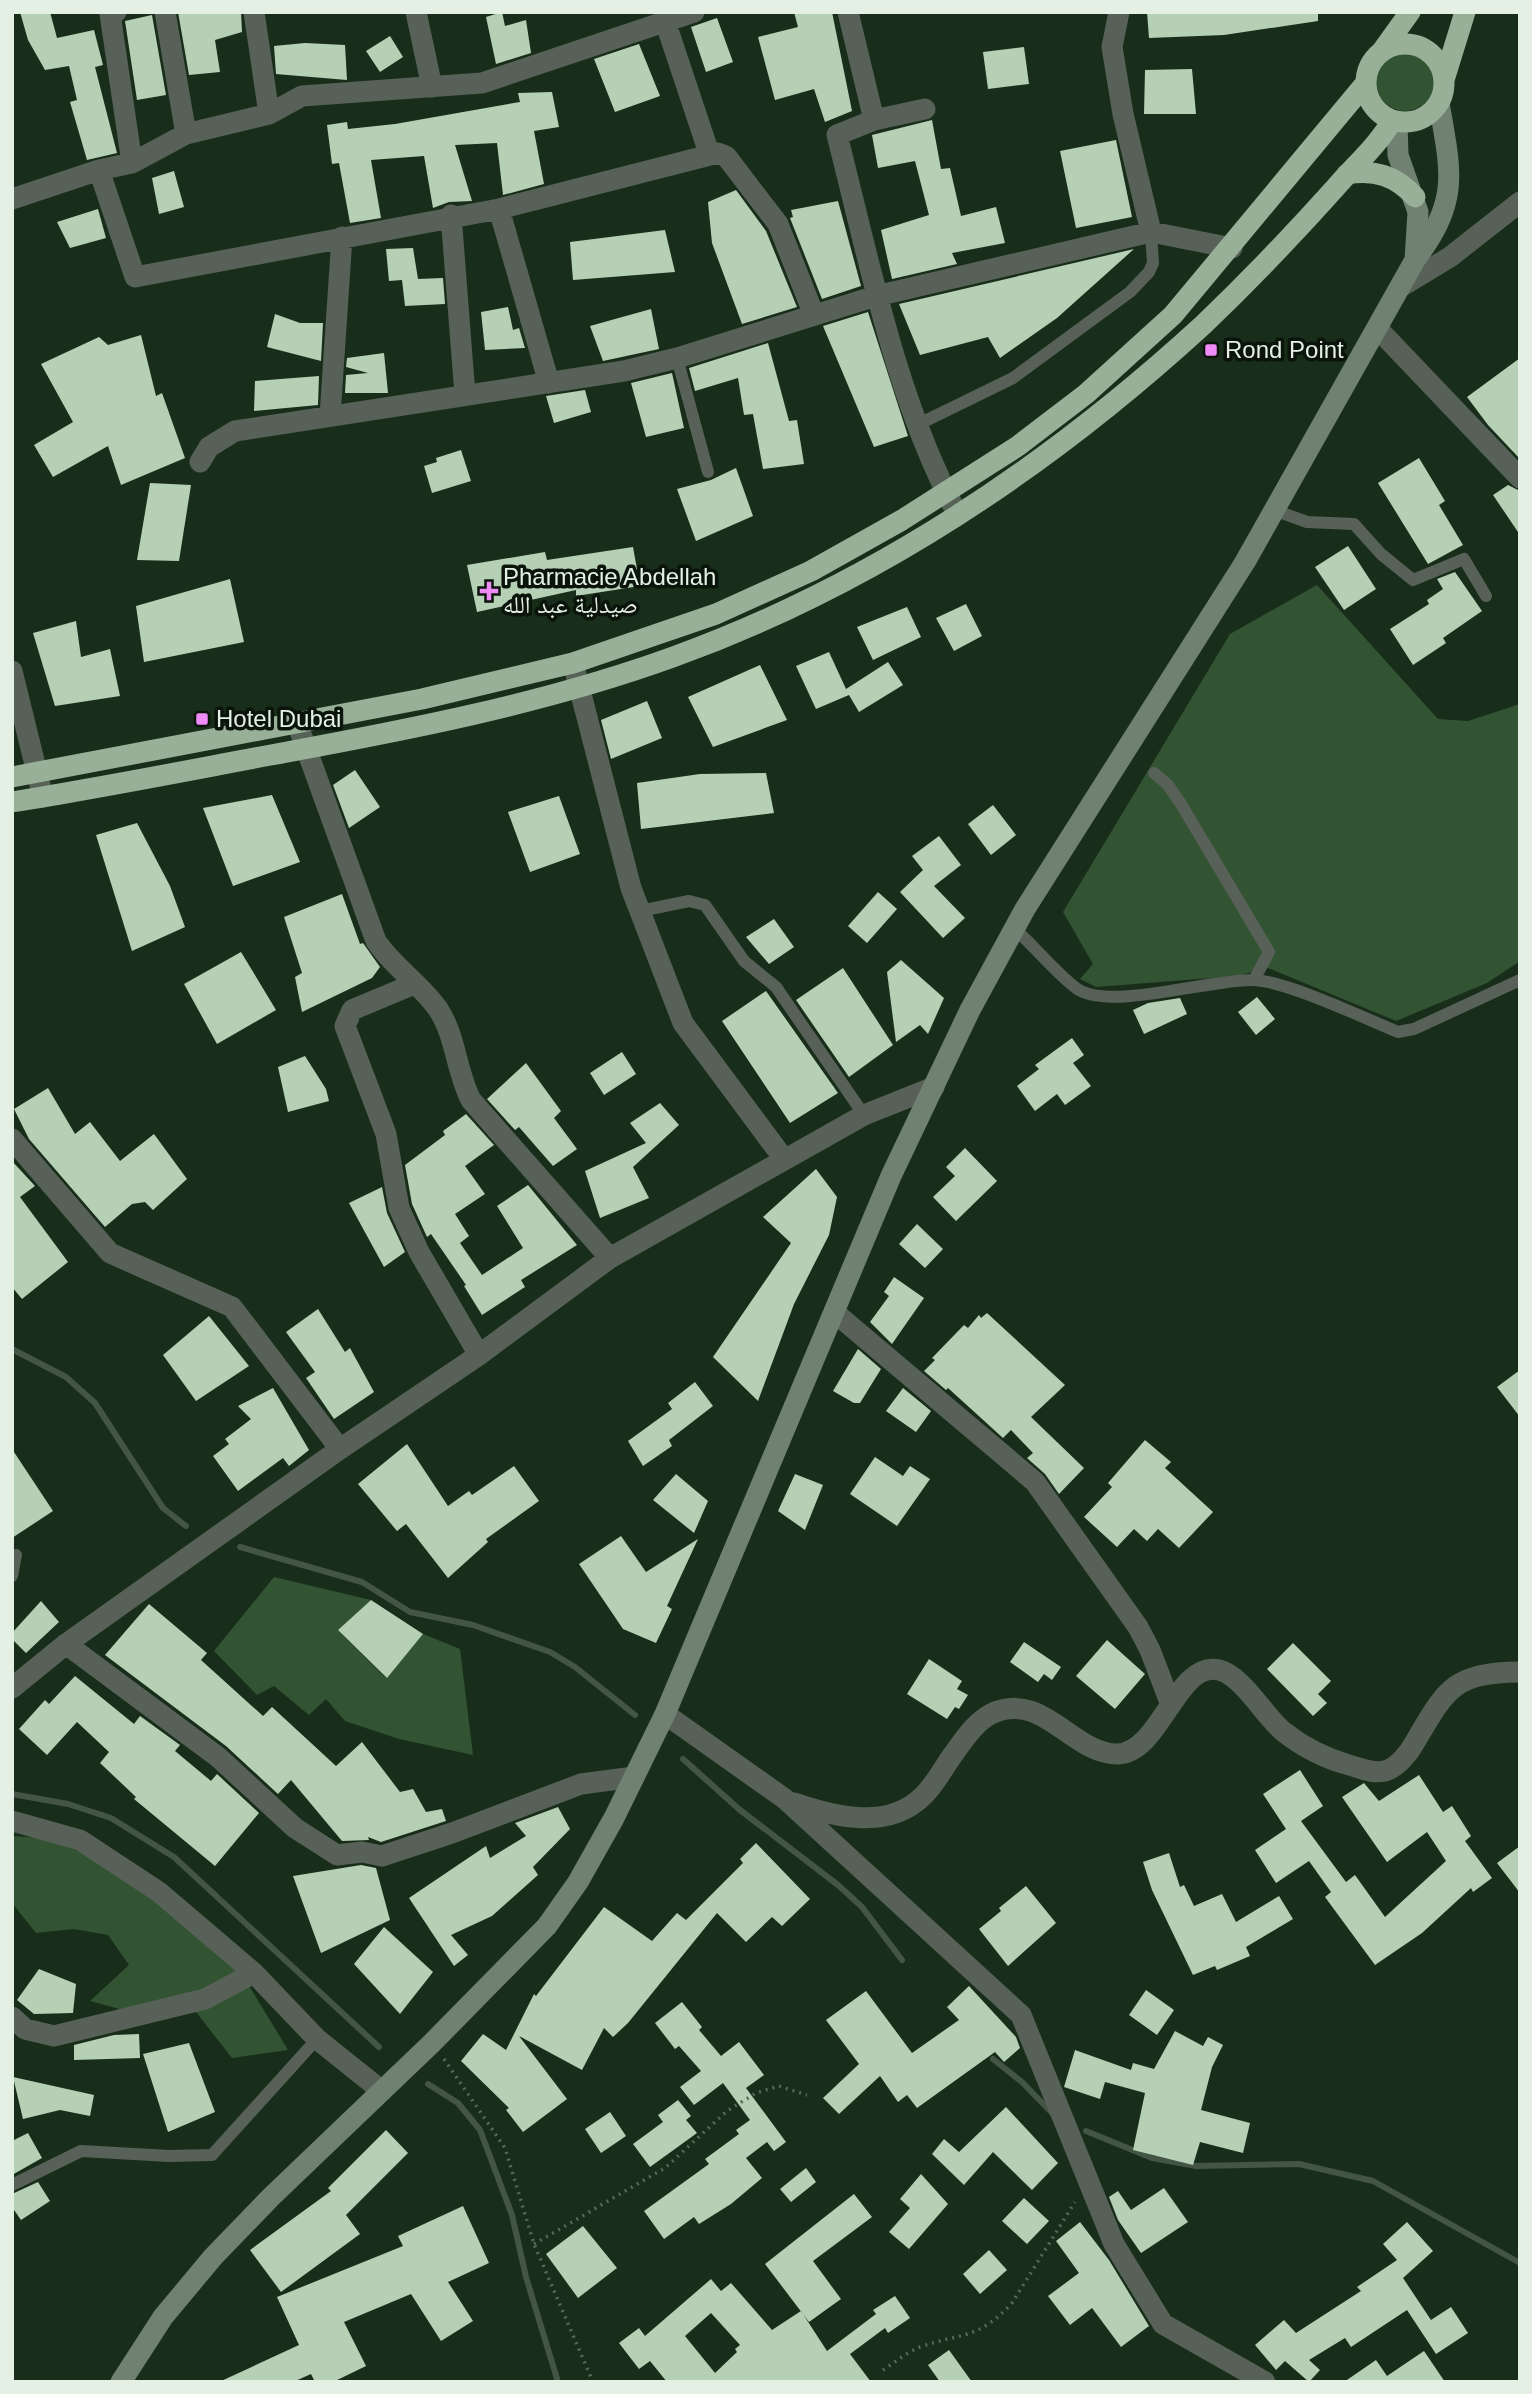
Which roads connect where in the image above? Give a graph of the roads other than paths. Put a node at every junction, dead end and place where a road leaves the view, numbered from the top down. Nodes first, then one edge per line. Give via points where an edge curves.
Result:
1 (116, 12) edge
2 (165, 12) edge
3 (254, 12) edge
4 (416, 12) edge
5 (694, 12) edge
6 (848, 12) edge
7 (1119, 12) edge
8 (1410, 12) edge
9 (1465, 12) edge
10 (666, 24) junction
11 (1382, 51) junction
12 (1444, 80) junction
13 (1365, 84) junction
14 (432, 87) junction
15 (1438, 103) junction
16 (925, 109) dead end
17 (269, 114) junction
18 (874, 120) junction
19 (1395, 121) junction
20 (186, 134) junction
21 (709, 153) junction
22 (132, 163) junction
23 (99, 170) junction
24 (1348, 174) junction
25 (1415, 197) junction
26 (12, 199) edge
27 (1520, 202) edge
28 (499, 209) junction
29 (451, 215) junction
30 (1151, 232) junction
31 (342, 237) junction
32 (1232, 248) junction
33 (1415, 260) junction
34 (1402, 286) junction
35 (876, 296) junction
36 (814, 315) junction
37 (1378, 329) junction
38 (677, 358) junction
39 (549, 383) junction
40 (465, 396) junction
41 (330, 416) junction
42 (919, 424) junction
43 (200, 462) dead end
44 (708, 472) dead end
45 (1520, 478) edge
46 (946, 492) junction
47 (1274, 510) junction
48 (958, 515) junction
49 (1486, 596) dead end
50 (573, 663) junction
51 (12, 671) edge
52 (577, 689) junction
53 (297, 723) junction
54 (306, 749) junction
55 (1154, 773) dead end
56 (38, 774) junction
57 (12, 777) edge
58 (43, 797) junction
59 (12, 802) edge
60 (640, 911) junction
61 (1015, 929) junction
62 (1254, 980) junction
63 (1520, 980) edge
64 (414, 984) junction
65 (934, 1087) junction
66 (864, 1115) junction
67 (12, 1139) edge
68 (785, 1159) junction
69 (610, 1258) junction
70 (834, 1312) junction
71 (478, 1355) junction
72 (340, 1449) junction
73 (16, 1555) dead end
74 (12, 1576) edge
75 (66, 1644) junction
76 (1520, 1672) edge
77 (12, 1688) edge
78 (1171, 1705) junction
79 (665, 1714) junction
80 (634, 1777) junction
81 (785, 1799) junction
82 (12, 1821) edge
83 (254, 1973) junction
84 (12, 2017) edge
85 (317, 2039) junction
86 (382, 2091) junction
87 (12, 2185) edge
88 (121, 2382) edge
89 (1265, 2382) edge

1 - 22 street via 110,14
2 - 20 street
3 - 17 street
4 - 14 street
5 - 10 street
6 - 18 street
7 - 30 street via 1112,47
8 - 11 highway
9 - 12 highway
10 - 14 street via 482,83
10 - 21 street
11 - 12 highway via 1404,44 1426,50 1435,58
11 - 13 highway via 1367,71
12 - 15 highway
13 - 19 highway via 1373,106
13 - 32 highway
14 - 17 street via 302,96
15 - 19 highway via 1421,120
15 - 33 street via 1450,186 1435,232
16 - 18 street
17 - 20 street
18 - 35 street via 837,135
19 - 24 highway
19 - 25 street via 1398,155
20 - 22 street
21 - 28 street
21 - 36 street via 726,156 772,215
22 - 23 street
23 - 26 street
23 - 31 street via 135,278
24 - 25 highway via 1385,175
24 - 48 highway via 1165,359 1031,468
25 - 33 street
27 - 34 street via 1450,257
28 - 29 street
28 - 39 street
29 - 31 street
29 - 40 street
30 - 32 street
30 - 35 street
30 - 42 lane via 1153,262 1130,292 1013,378
31 - 41 street
32 - 46 highway via 1158,330 1086,394 1018,446
33 - 34 street
34 - 37 street
35 - 36 street
35 - 42 street
36 - 38 street
37 - 45 street
37 - 47 street
38 - 39 street
38 - 44 lane
39 - 40 street
40 - 41 street
41 - 43 street via 235,431 209,447
42 - 46 street
46 - 48 street
46 - 50 highway via 857,547 764,594 667,633
47 - 49 lane via 1307,522 1354,524 1413,580 1464,559
47 - 61 street
48 - 52 highway via 868,569 774,615 677,656
50 - 52 street
50 - 53 highway
51 - 56 street
52 - 54 highway via 418,728
52 - 60 street
53 - 54 street
53 - 56 highway
54 - 58 highway
54 - 64 street via 369,927 385,954
55 - 62 lane via 1181,804 1269,952
56 - 57 highway
56 - 58 street
58 - 59 highway
60 - 66 lane via 690,901 705,905 744,961 776,987
60 - 68 street via 683,1023
61 - 62 lane via 1076,988 1092,996 1115,999
61 - 65 street
62 - 63 lane via 1398,1032 1415,1029
64 - 69 street via 446,1022 471,1100
64 - 71 street via 352,1010 345,1026 386,1134 399,1208
65 - 66 street
65 - 70 street
66 - 68 street
67 - 72 street via 110,1253 232,1307
68 - 69 street
69 - 71 street
70 - 78 street via 1035,1482 1138,1627
70 - 79 street
71 - 72 street
72 - 75 street
73 - 74 lane
75 - 77 street
75 - 80 street via 218,1757 295,1828 337,1855 362,1852 382,1856 581,1784
76 - 78 street via 1486,1672 1460,1681 1441,1698 1408,1755 1385,1771 1320,1757 1282,1731 1220,1670 1204,1670 1192,1678
78 - 81 street via 1148,1737 1118,1754 1095,1748 1034,1711 991,1714 970,1731 923,1796 900,1811 869,1819 832,1816
79 - 80 street
79 - 81 street
80 - 86 street via 578,1882 547,1926
81 - 89 street via 1021,2015 1114,2244 1163,2324
82 - 83 street via 80,1840 159,1892
83 - 84 street via 205,1999 54,2036 25,2029
83 - 85 street
85 - 86 street
85 - 87 lane via 212,2155 81,2151
86 - 88 street via 213,2257 163,2317

